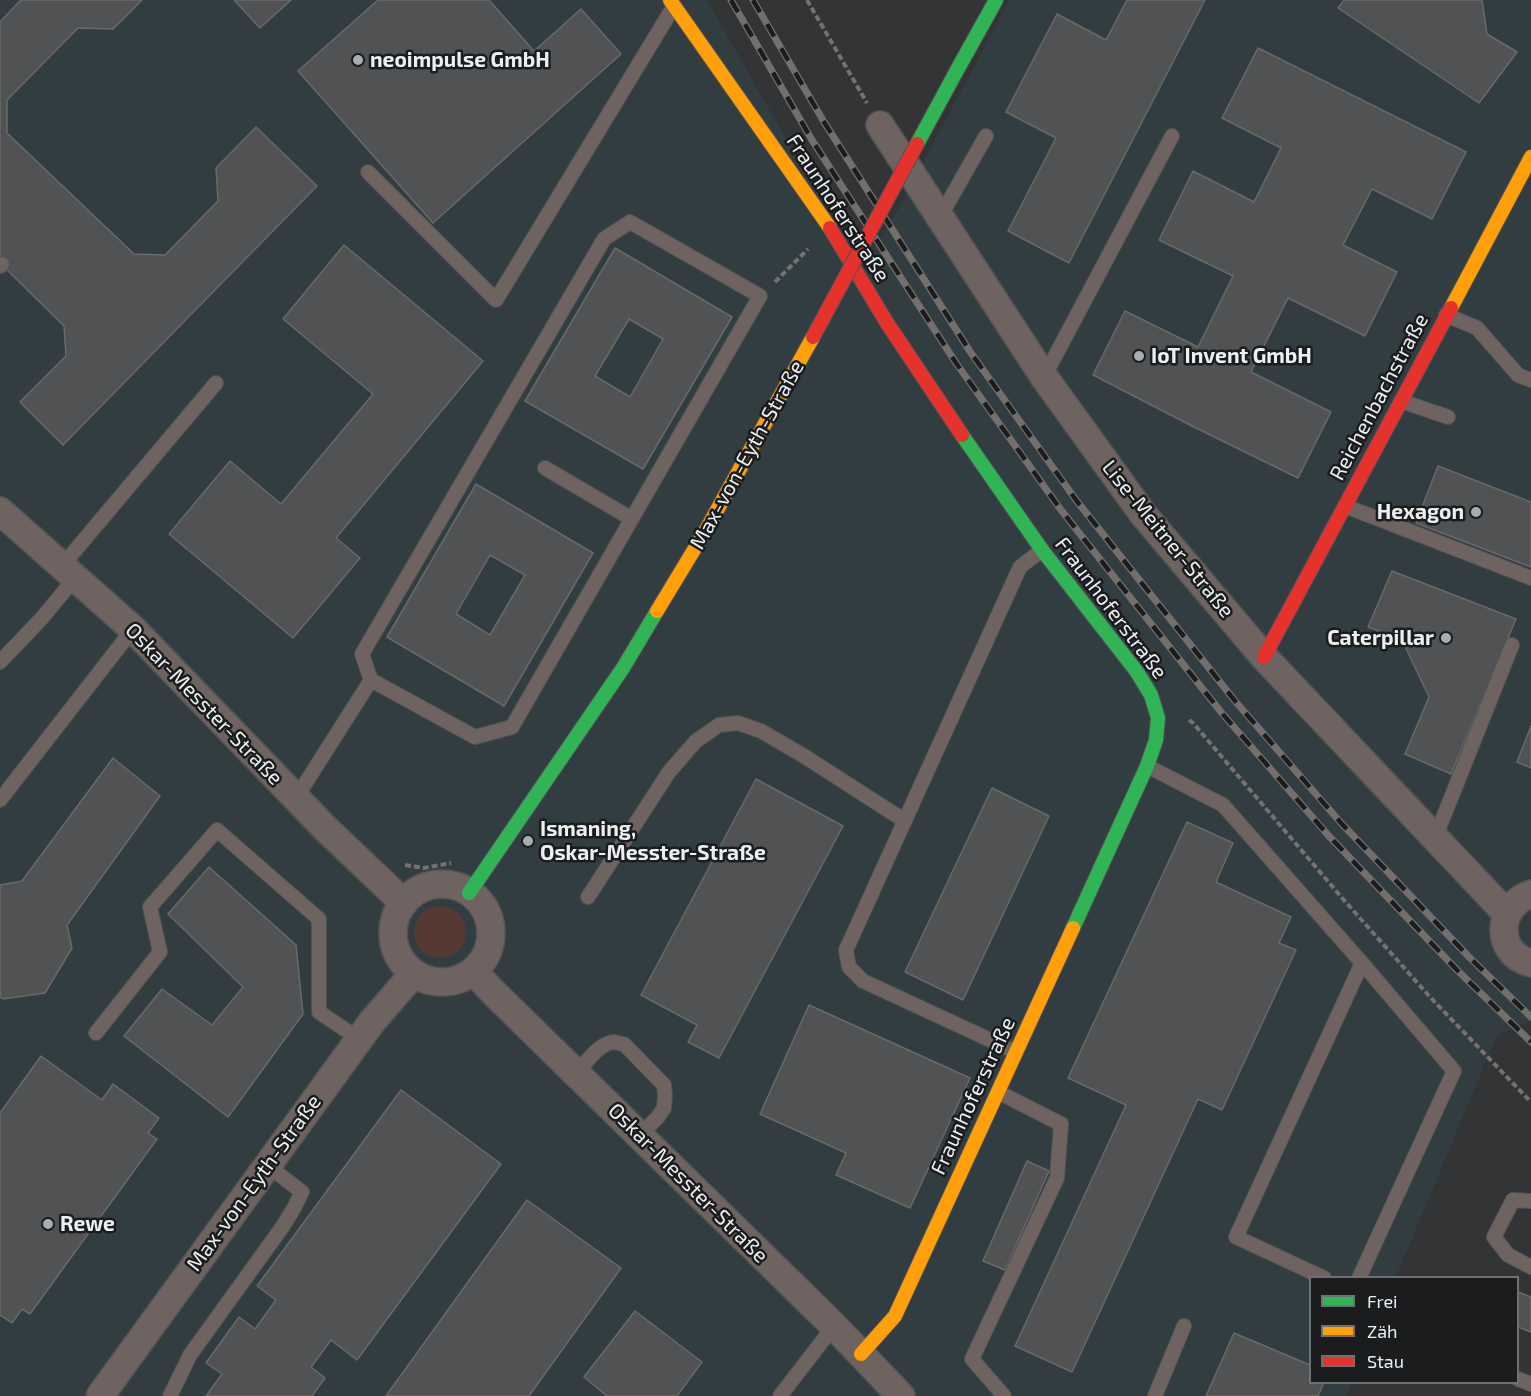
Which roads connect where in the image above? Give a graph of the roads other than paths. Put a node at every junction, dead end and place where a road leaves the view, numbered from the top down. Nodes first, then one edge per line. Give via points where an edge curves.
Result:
1 (996, 0) edge
2 (672, 3) edge
3 (880, 125) road end
4 (986, 136) dead end
5 (1172, 136) dead end
6 (1530, 162) edge
7 (368, 172) dead end
8 (940, 217) junction
9 (1446, 315) junction
10 (1044, 377) junction
11 (1531, 380) edge
12 (216, 383) dead end
13 (1401, 400) junction
14 (1448, 417) dead end
15 (545, 468) dead end
16 (1344, 506) junction
17 (0, 511) edge
18 (632, 519) junction
19 (1042, 550) junction
20 (69, 572) junction
21 (1531, 578) edge
22 (133, 629) junction
23 (1512, 645) dead end
24 (1264, 657) junction
25 (0, 662) edge
26 (371, 680) junction
27 (1146, 766) junction
28 (296, 798) junction
29 (0, 800) edge
30 (905, 821) junction
31 (1436, 838) junction
32 (469, 893) junction
33 (1531, 894) edge
34 (588, 897) dead end
35 (404, 903) junction
36 (1506, 914) junction
37 (1362, 963) junction
38 (1531, 963) edge
39 (473, 971) junction
40 (414, 973) junction
41 (96, 1034) dead end
42 (359, 1039) junction
43 (1016, 1052) junction
44 (576, 1073) junction
45 (998, 1092) junction
46 (640, 1136) junction
47 (267, 1165) junction
48 (1531, 1201) edge
49 (1531, 1267) edge
50 (1320, 1276) edge
51 (1360, 1276) edge
52 (834, 1326) junction
53 (1184, 1326) dead end
54 (861, 1354) junction
55 (100, 1396) edge
56 (170, 1396) edge
57 (780, 1396) edge
58 (901, 1396) edge
59 (1004, 1396) edge
60 (1155, 1396) edge

1 - 32 street, Max-von-Eyth-Straße, bridge via 706,530 623,668
2 - 7 lane via 496,300
2 - 19 street, Fraunhoferstraße via 829,227 887,323
3 - 8 street, Lise-Meitner-Straße
4 - 8 lane
5 - 10 lane
6 - 9 street, Reichenbachstraße
8 - 10 street, Lise-Meitner-Straße
9 - 11 lane via 1477,328 1518,375
9 - 13 street, Reichenbachstraße
10 - 24 street, Lise-Meitner-Straße via 1143,514
12 - 20 lane
13 - 14 lane
13 - 16 street, Reichenbachstraße
15 - 18 lane
16 - 21 lane
16 - 24 street, Reichenbachstraße
17 - 20 street, Oskar-Messter-Straße
18 - 26 lane via 512,727 475,737
18 - 26 lane via 760,296 630,222 604,239 362,654
19 - 27 street, Fraunhoferstraße via 1151,695 1158,718 1156,740
19 - 30 lane via 1020,567
20 - 22 street, Oskar-Messter-Straße
20 - 25 lane via 42,618
22 - 28 street, Oskar-Messter-Straße
22 - 29 lane
23 - 31 lane
24 - 31 street, Lise-Meitner-Straße
26 - 28 lane
27 - 37 lane via 1223,805
27 - 43 street, Fraunhoferstraße
28 - 35 street, Oskar-Messter-Straße
30 - 34 lane via 761,731 738,723 719,725 696,741 669,772
30 - 43 lane via 846,950 849,967 863,981
31 - 36 street, Lise-Meitner-Straße
32 - 35 street via 456,886 427,886
32 - 39 street via 488,916 491,931 483,960
33 - 36 street
35 - 40 street via 396,917 395,948
36 - 38 street via 1504,937 1509,948
37 - 50 lane via 1236,1237
37 - 51 lane via 1454,1071
39 - 40 street via 450,982 425,979
39 - 44 street, Oskar-Messter-Straße
40 - 42 street, Max-von-Eyth-Straße
41 - 42 lane via 160,952 150,907 217,830 318,919 320,1012
42 - 47 street, Max-von-Eyth-Straße
43 - 45 street, Fraunhoferstraße
44 - 46 street, Oskar-Messter-Straße
44 - 46 lane via 605,1044 624,1044 664,1085 664,1108
45 - 54 street, Fraunhoferstraße via 895,1317
45 - 59 lane via 1061,1124 1057,1178 972,1359
46 - 52 street, Oskar-Messter-Straße
47 - 55 street, Max-von-Eyth-Straße
47 - 56 lane via 303,1192 190,1355
48 - 49 lane via 1513,1200 1494,1237 1508,1256
52 - 54 street, Oskar-Messter-Straße
52 - 57 lane
53 - 60 lane
54 - 58 street, Oskar-Messter-Straße

